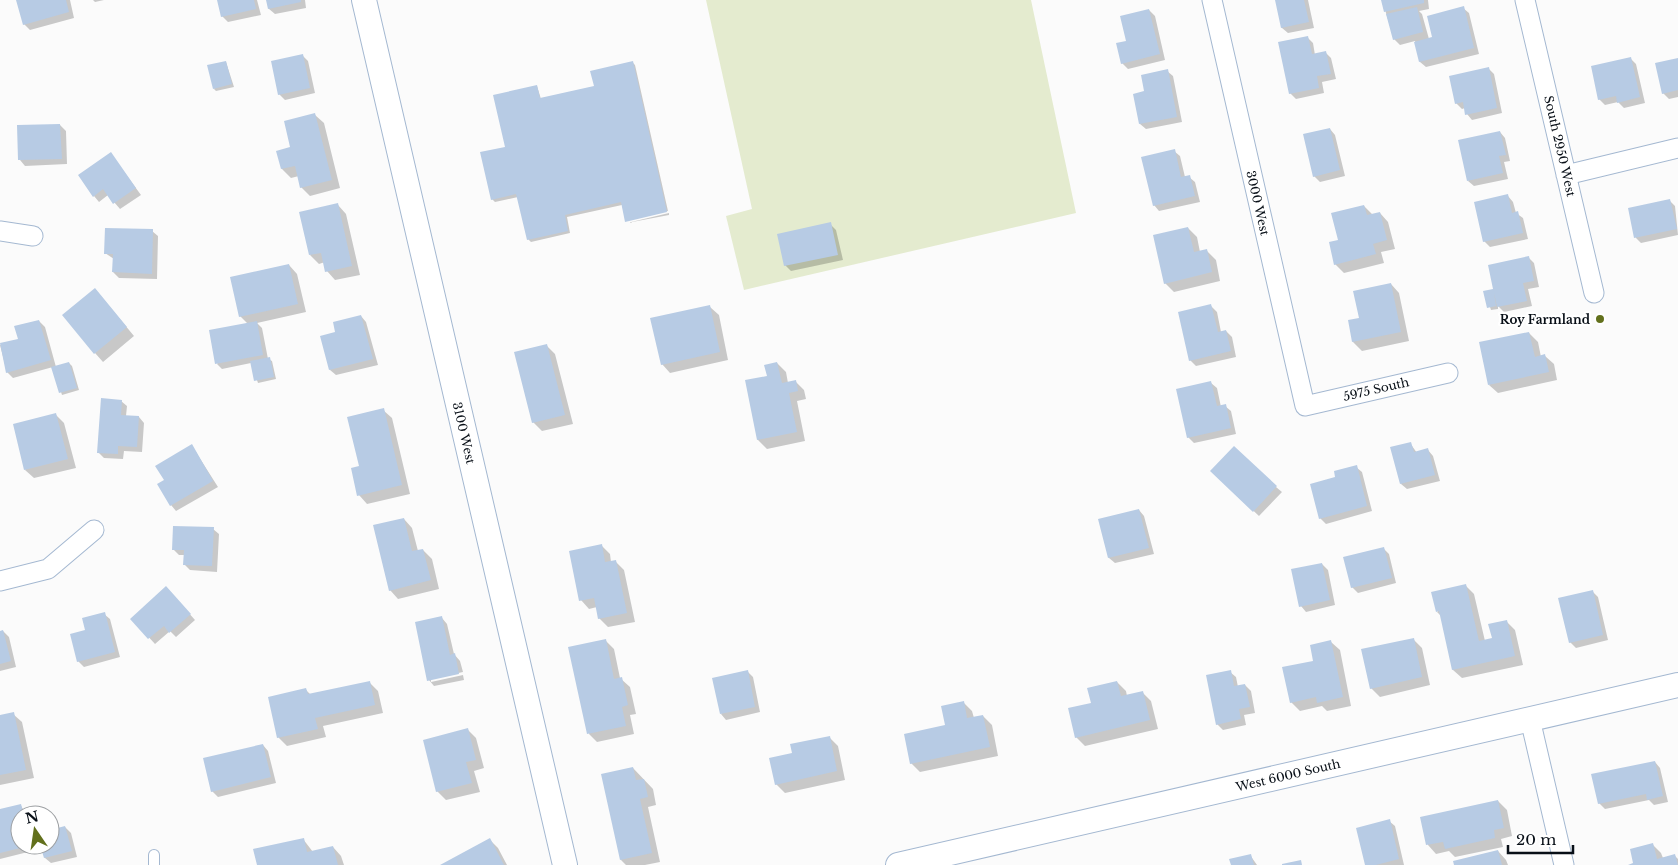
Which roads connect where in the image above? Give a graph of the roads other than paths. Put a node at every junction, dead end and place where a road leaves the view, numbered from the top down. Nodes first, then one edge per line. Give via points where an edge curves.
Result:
1 (364, 0) edge
2 (1212, 0) edge
3 (1525, 0) edge
4 (1678, 148) edge
5 (1566, 176) junction
6 (0, 231) edge
7 (32, 236) dead end
8 (1594, 293) dead end
9 (1448, 373) dead end
10 (1305, 406) joint
11 (94, 530) dead end
12 (0, 581) edge
13 (1678, 685) edge
14 (1530, 720) junction
15 (945, 860) edge
16 (564, 865) edge
17 (898, 865) edge
18 (1564, 865) edge

1 - 16 street, 3100 West
2 - 10 street, 3000 West
3 - 5 street, South 2950 West
4 - 5 street
5 - 8 street, South 2950 West
6 - 7 street
9 - 10 street, 5975 South
11 - 12 street via 48,569
13 - 14 street, West 6000 South
14 - 15 street, West 6000 South
14 - 18 street
15 - 17 street, West 6000 South

